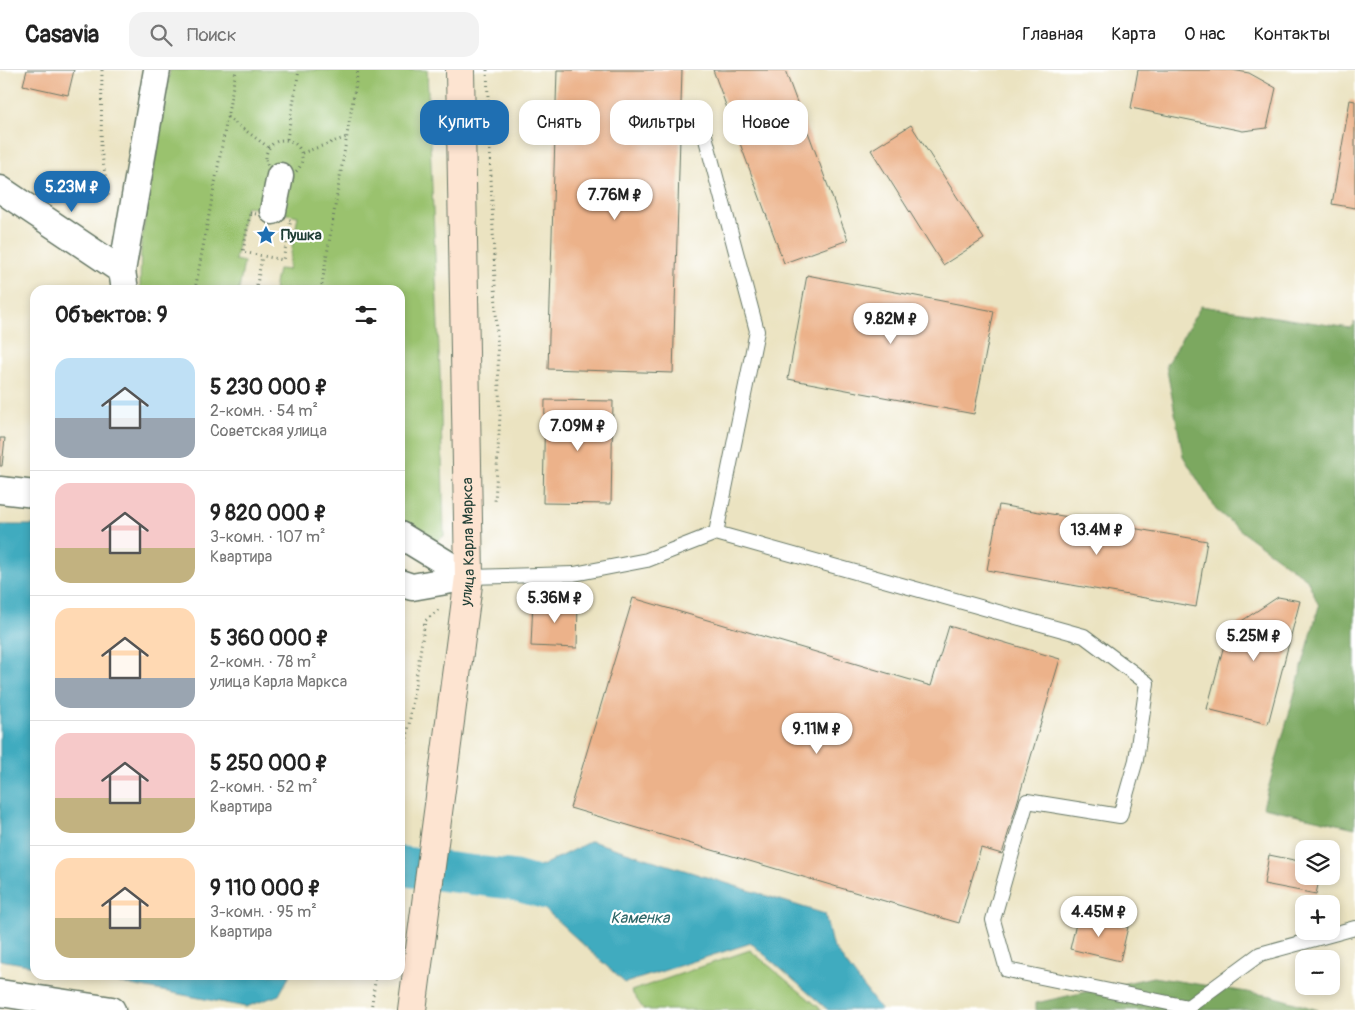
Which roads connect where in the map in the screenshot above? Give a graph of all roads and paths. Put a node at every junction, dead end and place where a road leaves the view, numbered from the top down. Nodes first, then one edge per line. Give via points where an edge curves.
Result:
1 (102, 70) edge
2 (156, 70) edge
3 (236, 70) edge
4 (299, 70) edge
5 (358, 70) edge
6 (460, 70) edge
7 (487, 70) edge
8 (227, 117) junction
9 (347, 137) junction
10 (287, 139) dead end
11 (708, 145) edge
12 (268, 147) dead end
13 (302, 153) dead end
14 (280, 176) dead end
15 (0, 189) edge
16 (109, 201) dead end
17 (273, 211) dead end
18 (262, 256) dead end
19 (123, 280) edge
20 (197, 285) edge
21 (257, 285) edge
22 (322, 285) edge
23 (0, 490) edge
24 (30, 493) edge
25 (495, 503) dead end
26 (716, 532) junction
27 (405, 538) edge
28 (469, 577) junction
29 (405, 584) edge
30 (442, 606) dead end
31 (405, 752) edge
32 (1355, 928) edge
33 (375, 980) edge
34 (0, 994) edge
35 (112, 1010) edge
36 (371, 1010) edge
37 (412, 1010) edge

1 - 16 path via 101,149
2 - 19 street
3 - 8 path
4 - 10 path
5 - 9 path
6 - 28 main road, улица Карла Маркса
7 - 25 path via 500,416
8 - 12 path
8 - 20 path
9 - 13 path
9 - 22 path
11 - 26 lane via 757,331
14 - 17 street
15 - 19 street
18 - 21 path
23 - 24 street
26 - 28 lane via 647,560 583,572
26 - 32 lane via 1084,636 1147,683 1136,760 1120,816 1027,801 993,920 1007,970 1188,1007 1260,954
27 - 28 street
28 - 29 street via 412,586
28 - 37 main road, улица Карла Маркса
30 - 31 path via 426,621
33 - 36 path
34 - 35 street

